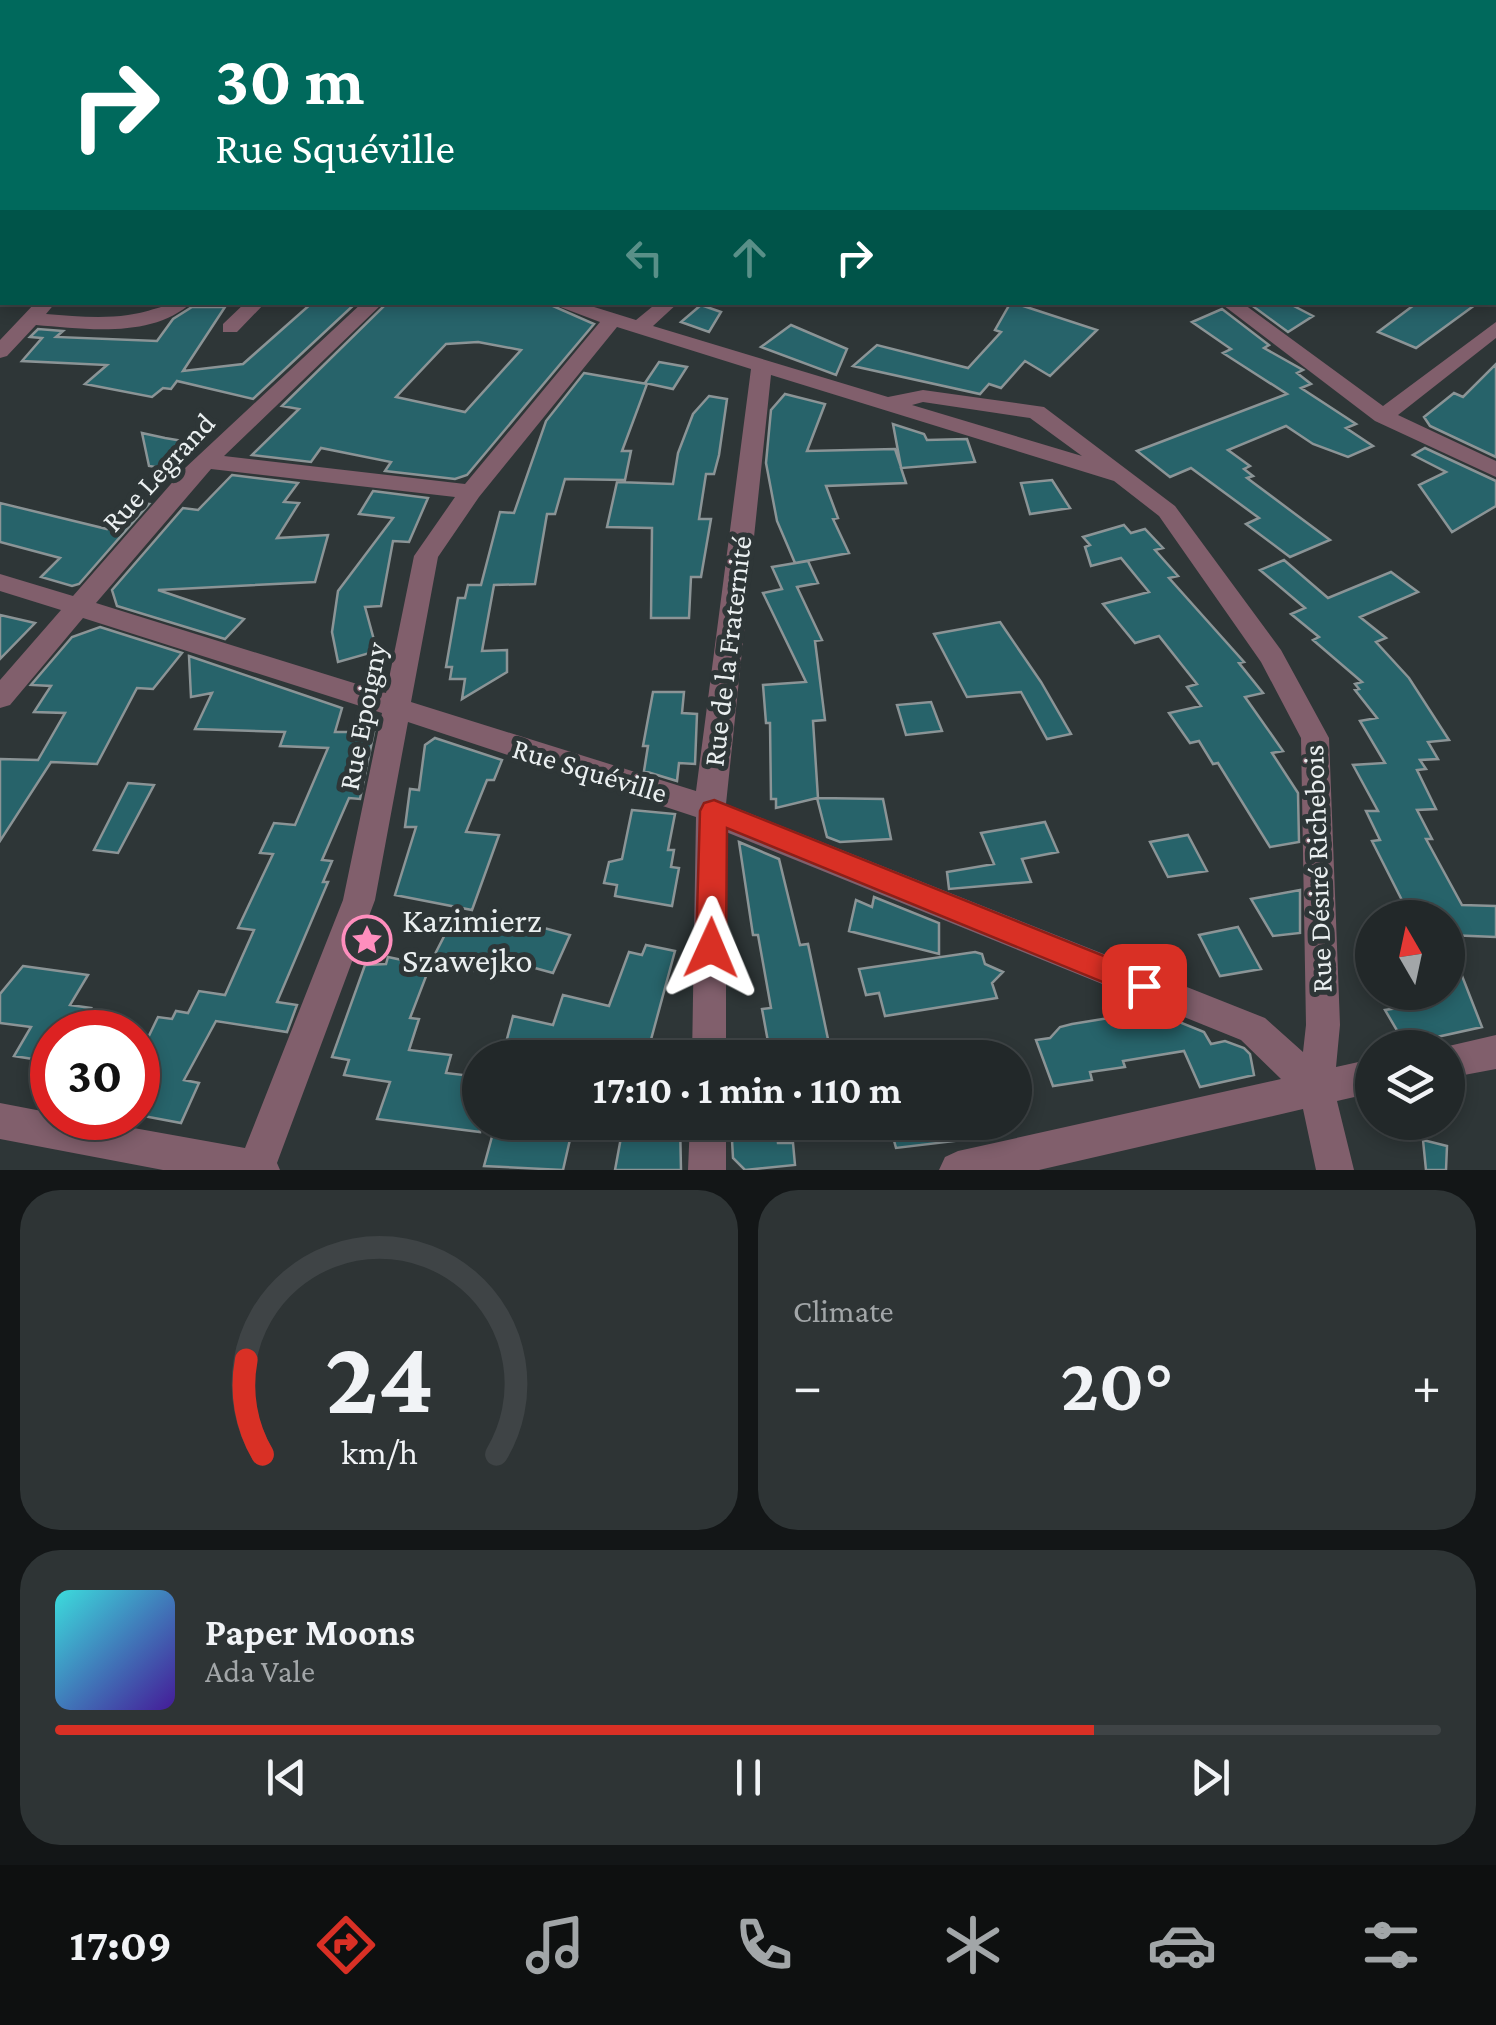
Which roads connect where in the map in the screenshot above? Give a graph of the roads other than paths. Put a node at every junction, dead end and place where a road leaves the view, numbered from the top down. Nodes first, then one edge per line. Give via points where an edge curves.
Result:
1 (43, 305) edge
2 (178, 305) edge
3 (254, 305) edge
4 (373, 305) edge
5 (572, 305) edge
6 (664, 305) edge
7 (1232, 305) edge
8 (30, 320) junction
9 (625, 324) junction
10 (230, 328) dead end
11 (1496, 328) edge
12 (0, 352) edge
13 (762, 366) junction
14 (884, 404) junction
15 (1383, 416) junction
16 (205, 461) junction
17 (1496, 470) edge
18 (1122, 476) junction
19 (471, 492) junction
20 (0, 582) edge
21 (76, 607) junction
22 (0, 698) edge
23 (398, 710) junction
24 (714, 811) junction
25 (709, 1040) edge
26 (1496, 1052) edge
27 (1465, 1058) edge
28 (1355, 1080) edge
29 (1316, 1088) junction
30 (0, 1121) edge
31 (708, 1140) edge
32 (259, 1170) edge
33 (707, 1170) edge
34 (958, 1170) edge
35 (1334, 1170) edge

1 - 8 street
2 - 8 street via 135,323
3 - 10 street
4 - 16 street, Rue Legrand
5 - 9 street, Rue Désiré Richebois
6 - 9 street, Rue Epoigny
7 - 15 street
8 - 12 street
9 - 13 street, Rue Désiré Richebois
9 - 19 street, Rue Epoigny
11 - 15 street
13 - 14 street, Rue Désiré Richebois
13 - 24 street, Rue de la Fraternité via 711,784
14 - 18 street, Rue Désiré Richebois
14 - 18 street, Rue Désiré Richebois via 923,396 1036,412
15 - 17 street
16 - 19 street
16 - 21 street, Rue Legrand
18 - 29 street, Rue Désiré Richebois via 1167,511 1272,657 1315,738 1322,1025
19 - 23 street, Rue Epoigny via 426,556
20 - 21 street, Rue Squéville
21 - 22 street, Rue Legrand
21 - 23 street, Rue Squéville
23 - 24 street, Rue Squéville
23 - 32 street, Rue Epoigny via 359,900
24 - 25 street, Rue de la Fraternité
24 - 29 street, Rue Squéville via 1252,1029
26 - 27 street
28 - 29 street
29 - 34 street
29 - 35 street, Rue Désiré Richebois
30 - 32 street
31 - 33 street

